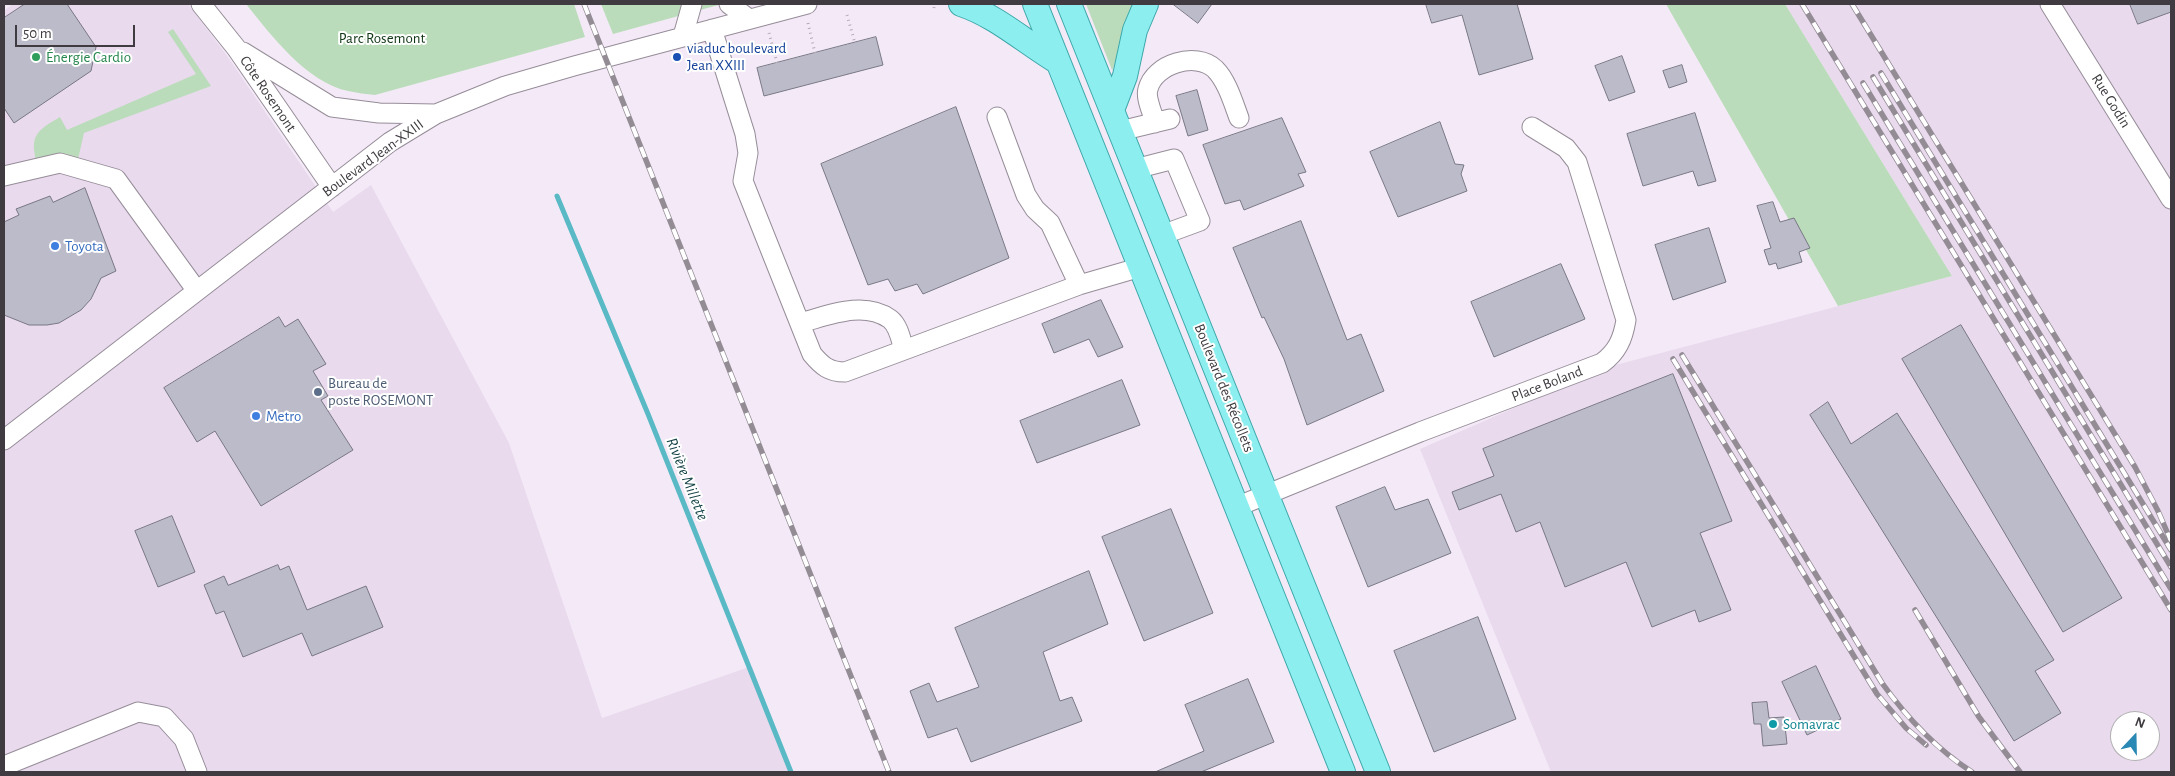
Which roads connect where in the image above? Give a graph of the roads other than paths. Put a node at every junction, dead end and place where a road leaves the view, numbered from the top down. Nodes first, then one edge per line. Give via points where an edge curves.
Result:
1 (201, 4) edge
2 (692, 4) edge
3 (729, 4) edge
4 (807, 4) edge
5 (961, 4) edge
6 (1035, 4) edge
7 (1069, 4) edge
8 (1146, 4) edge
9 (2050, 4) edge
10 (749, 19) junction
11 (712, 29) junction
12 (682, 36) junction
13 (237, 49) junction
14 (1058, 62) junction
15 (436, 114) junction
16 (997, 117) dead end
17 (1239, 118) dead end
18 (1116, 121) junction
19 (1532, 127) dead end
20 (1135, 169) junction
21 (4, 176) edge
22 (332, 187) junction
23 (2171, 199) edge
24 (1162, 235) junction
25 (1141, 268) junction
26 (1079, 285) junction
27 (197, 290) junction
28 (800, 323) junction
29 (904, 350) junction
30 (4, 440) edge
31 (1266, 495) junction
32 (1236, 507) junction
33 (4, 766) edge
34 (197, 772) edge
35 (1343, 772) edge
36 (1378, 772) edge

1 - 13 street, Côte Rosemont
2 - 12 street
3 - 10 street
4 - 10 street, Boulevard Jean-XXIII
5 - 14 main road via 995,20
6 - 14 main road
7 - 18 main road, Boulevard des Récollets
8 - 18 main road via 1135,30
9 - 23 street, Rue Godin
10 - 11 street, Boulevard Jean-XXIII
11 - 12 street, Boulevard Jean-XXIII
11 - 28 street via 748,153 743,181
12 - 15 street, Boulevard Jean-XXIII via 527,79
13 - 15 street via 332,107 379,113
13 - 22 street, Côte Rosemont
14 - 25 main road
15 - 22 street, Boulevard Jean-XXIII via 390,142
16 - 26 street via 1026,194 1050,223
17 - 18 street via 1215,69 1205,63 1185,60 1166,68 1149,85 1147,93 1162,121
18 - 20 main road, Boulevard des Récollets
19 - 31 street, Place Boland via 1566,148 1577,162 1626,320 1615,354 1602,363
20 - 24 main road, Boulevard des Récollets
20 - 24 street via 1174,159 1200,221
21 - 27 street via 60,163 116,179
22 - 27 street, Boulevard Jean-XXIII
24 - 31 main road, Boulevard des Récollets
25 - 26 street
25 - 32 main road
26 - 29 street
27 - 30 street, Boulevard Jean-XXIII
28 - 29 street via 842,312 860,310 875,313 890,319 898,330
28 - 29 street via 812,354 833,372 846,372
31 - 32 street, Place Boland
31 - 36 main road, Boulevard des Récollets
32 - 35 main road
33 - 34 street via 138,712 164,717 184,738

